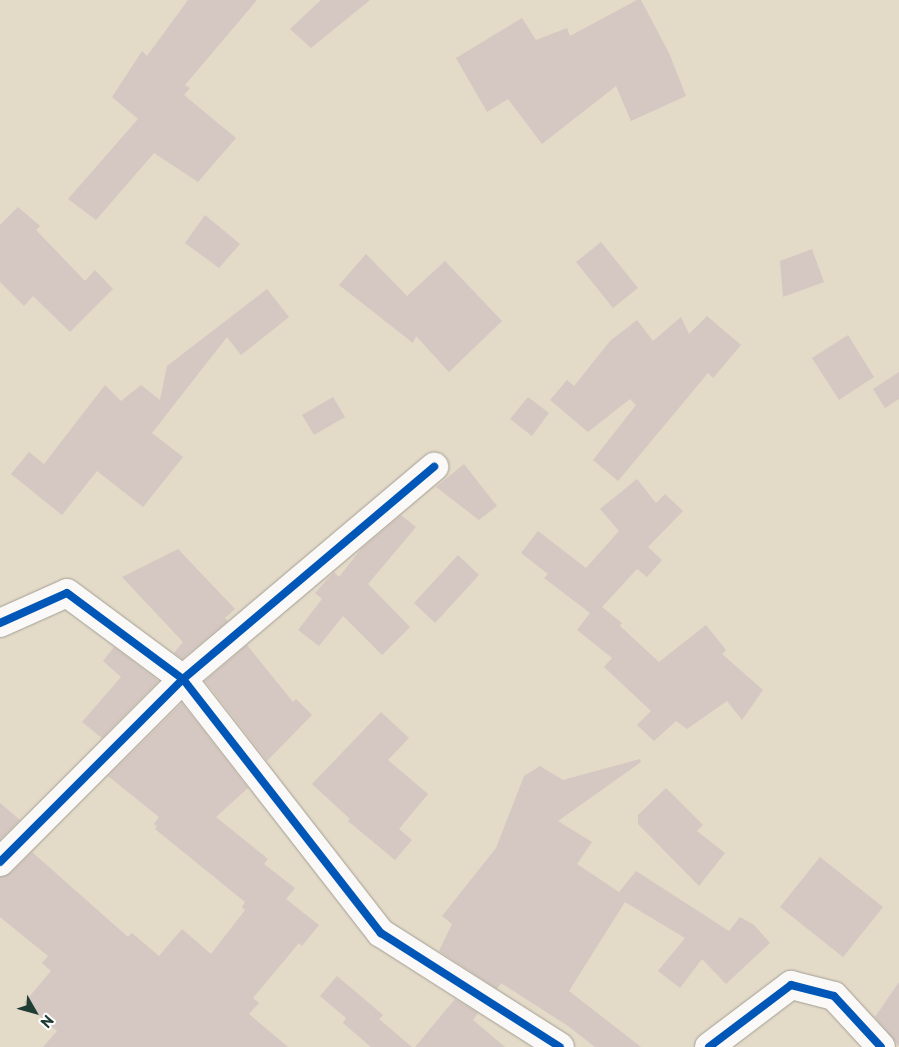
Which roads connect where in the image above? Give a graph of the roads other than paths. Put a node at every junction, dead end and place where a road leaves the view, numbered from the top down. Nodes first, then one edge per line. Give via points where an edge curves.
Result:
1 (434, 467) dead end
2 (0, 623) edge
3 (182, 679) junction
4 (0, 862) edge
5 (560, 1047) edge
6 (709, 1047) edge
7 (881, 1047) edge

1 - 3 street
2 - 3 street via 67,593
3 - 4 street
3 - 5 street via 381,933
6 - 7 street via 791,986 834,996

